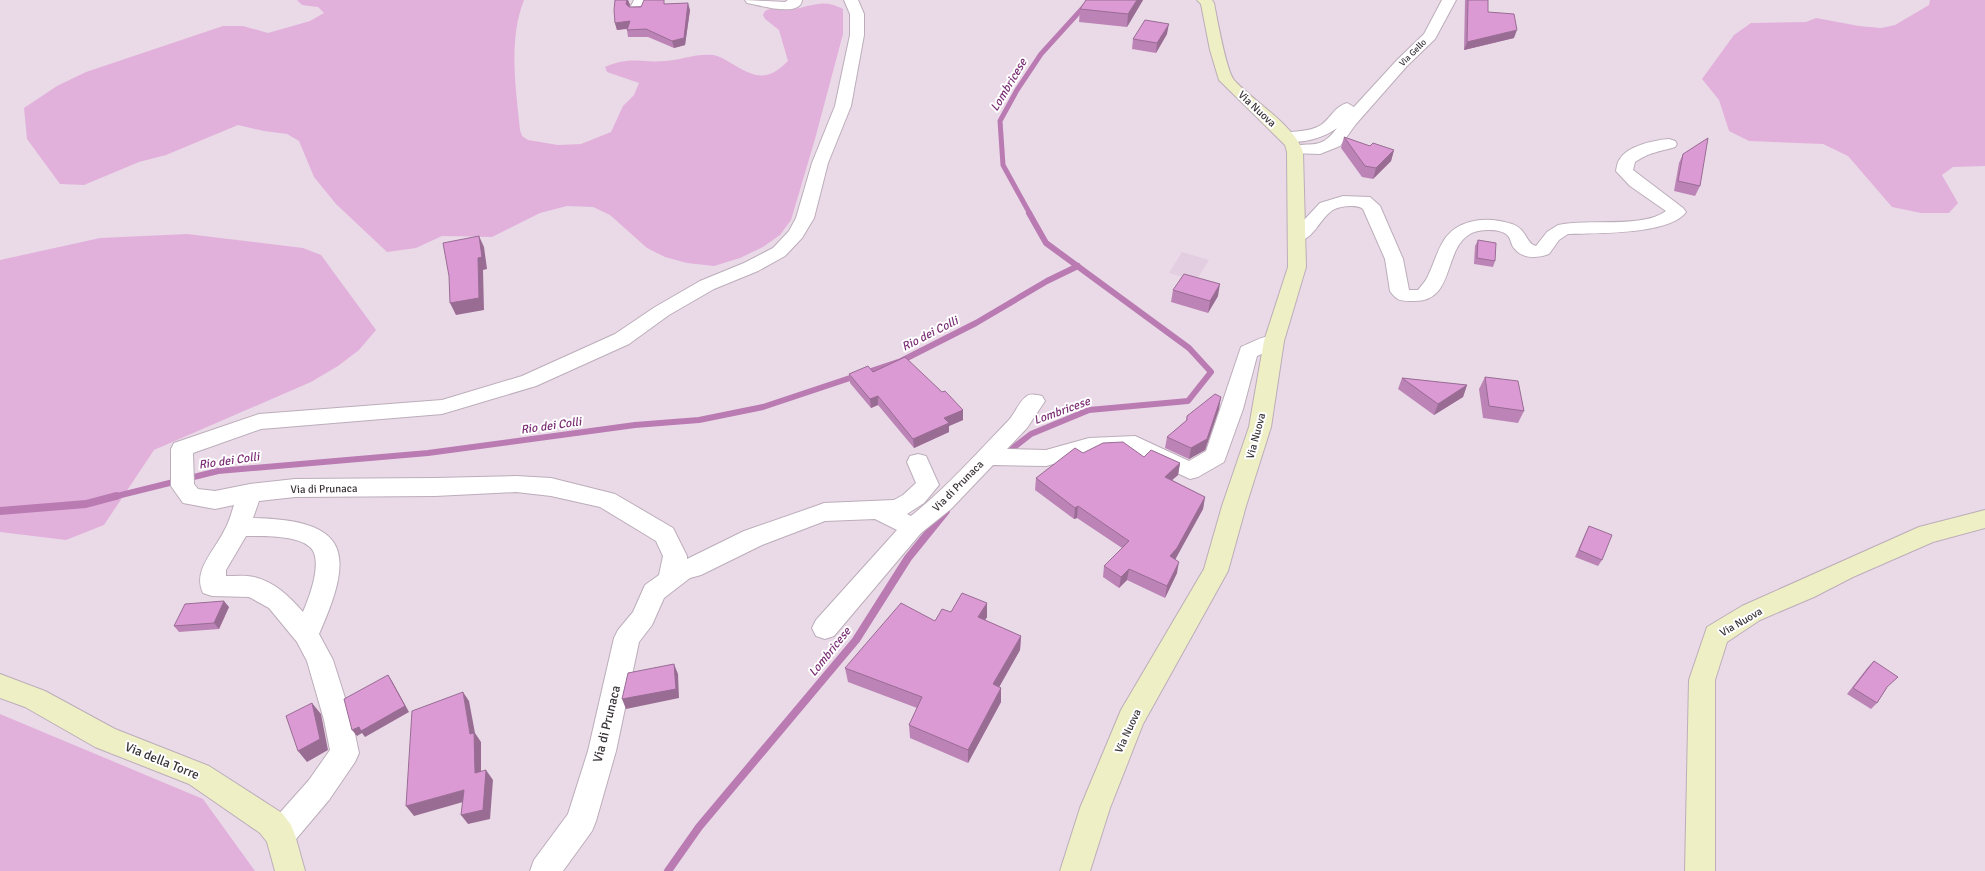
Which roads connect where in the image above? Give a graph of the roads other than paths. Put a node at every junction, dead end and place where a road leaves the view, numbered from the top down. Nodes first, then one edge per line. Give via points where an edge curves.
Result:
1 (752, 0) edge
2 (795, 0) edge
3 (851, 0) edge
4 (1204, 0) edge
5 (1450, 0) edge
6 (1291, 144) junction
7 (1669, 144) dead end
8 (1298, 236) junction
9 (1274, 342) junction
10 (1034, 401) dead end
11 (987, 457) junction
12 (918, 462) dead end
13 (250, 493) junction
14 (878, 510) junction
15 (1985, 519) edge
16 (238, 527) junction
17 (913, 527) junction
18 (670, 579) junction
19 (825, 628) dead end
20 (306, 634) junction
21 (0, 686) edge
22 (280, 835) junction
23 (290, 871) edge
24 (545, 871) edge
25 (1075, 871) edge
26 (1700, 871) edge

1 - 2 street via 786,6 795,4
3 - 13 street, Via di Prunaca via 857,14 857,36 843,106 820,164 805,218 796,234 779,252 707,285 662,311 622,339 530,381 442,407 259,422 182,449 183,486 191,497 215,500
4 - 6 street, Via Nuova via 1207,3 1226,80
5 - 6 street, Via Gello via 1430,36 1402,63 1334,143 1320,149
6 - 8 street, Via Nuova
7 - 8 street via 1642,149 1627,160 1624,170 1677,212 1672,218 1656,223 1564,229 1553,236 1546,249 1540,252 1529,252 1516,233 1499,226 1482,225 1467,228 1456,234 1436,279 1424,295 1410,296 1400,290 1394,259 1371,206 1364,201 1343,201 1326,207
8 - 9 street, Via Nuova via 1297,267
9 - 11 street, Via di Prunaca via 1248,352 1216,456 1190,471 1135,444 1090,446 1046,458
9 - 25 street, Via Nuova via 1260,427 1216,571 1131,720 1095,808
10 - 11 street via 1019,423
11 - 17 street, Via di Prunaca via 943,503
12 - 14 street via 928,485 912,503 893,510
13 - 16 street
13 - 18 street, Via di Prunaca via 295,488 516,484 551,487 607,500 665,535 675,556
14 - 17 street, Via di Prunaca
14 - 18 street, Via di Prunaca via 824,512 793,522 683,570
15 - 26 street, Via Nuova via 1926,534 1751,613 1716,635 1702,680
16 - 20 street via 214,569 212,586 253,587 278,601
16 - 20 street via 265,527 306,533 320,541 324,547 329,568
17 - 19 street
18 - 24 street, Via di Prunaca via 654,592 643,618 627,638 602,751 581,821
20 - 22 street via 320,660 345,753 319,790
21 - 22 street, Via della Torre via 35,699 104,738 199,775 271,823
22 - 23 street, Via della Torre

